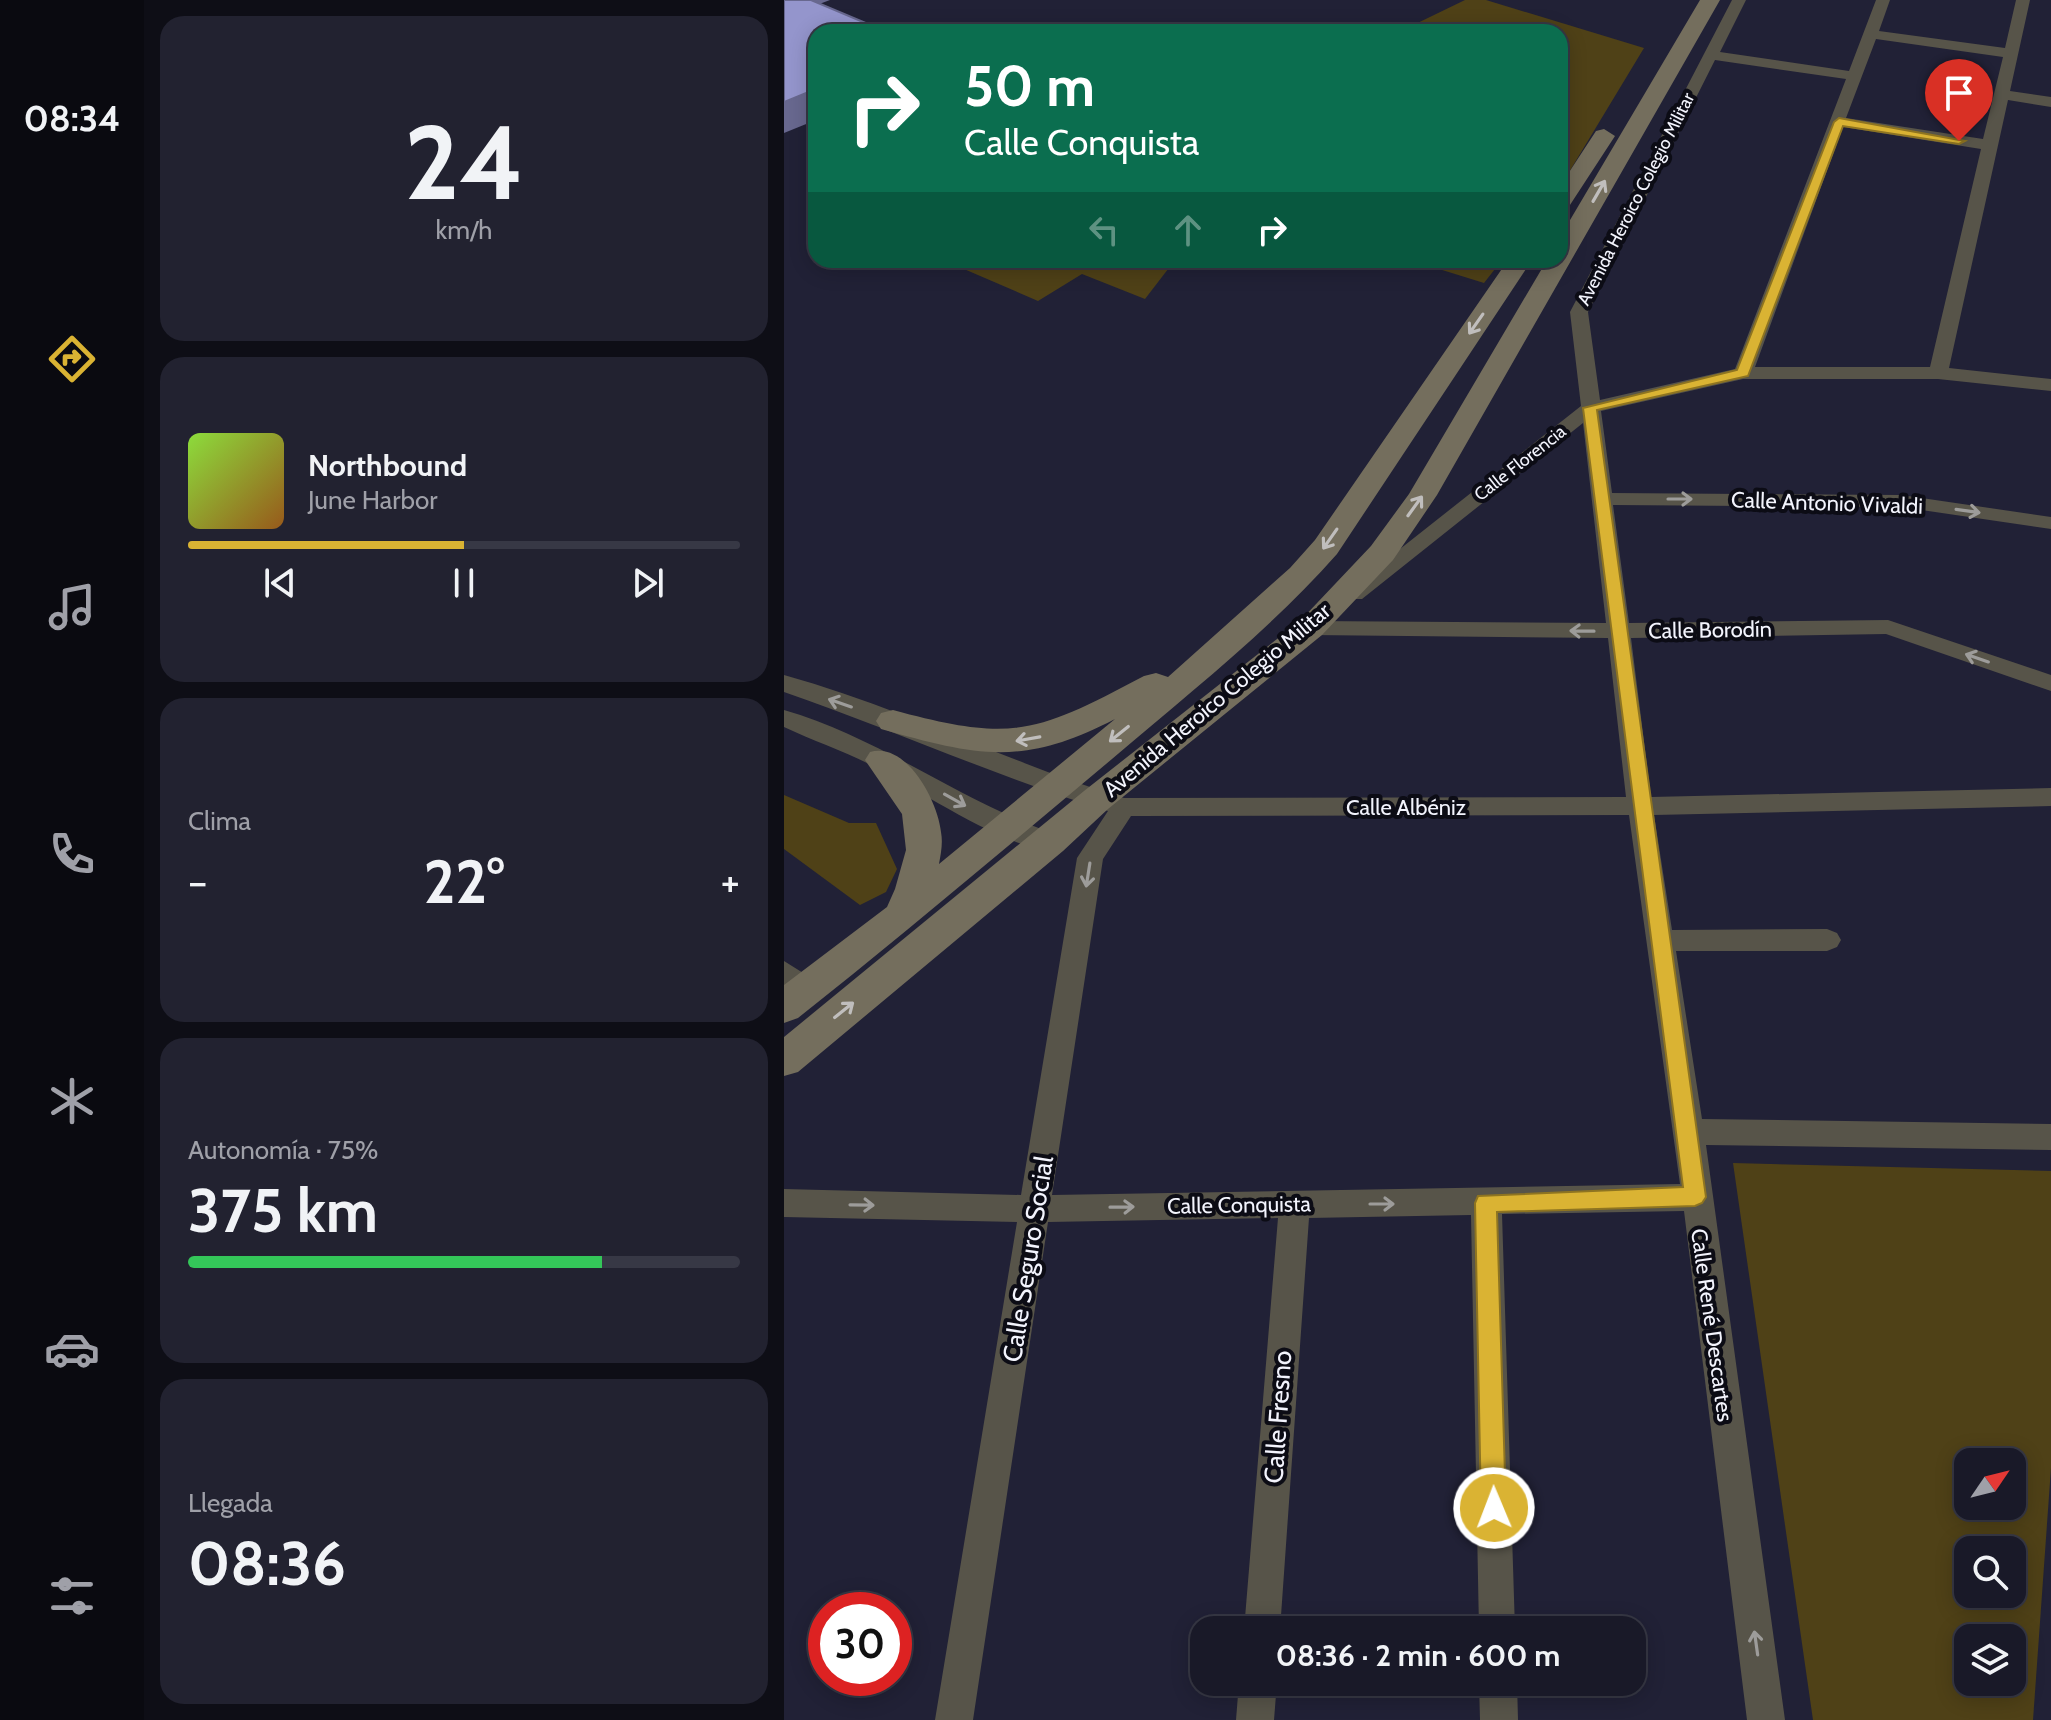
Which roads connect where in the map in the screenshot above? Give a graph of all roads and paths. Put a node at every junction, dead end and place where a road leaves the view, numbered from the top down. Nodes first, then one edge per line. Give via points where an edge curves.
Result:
1 (1710, 0) edge
2 (1739, 0) edge
3 (1883, 0) edge
4 (2023, 0) edge
5 (1870, 34) junction
6 (2009, 53) junction
7 (1709, 55) junction
8 (1855, 76) junction
9 (2003, 95) junction
10 (2051, 102) edge
11 (1839, 122) junction
12 (1611, 123) dead end
13 (1989, 145) junction
14 (1568, 190) edge
15 (1568, 245) edge
16 (1515, 268) edge
17 (1555, 268) edge
18 (1743, 373) junction
19 (1938, 373) junction
20 (2051, 385) edge
21 (1590, 408) junction
22 (1602, 499) junction
23 (2051, 523) edge
24 (1311, 628) junction
25 (1619, 631) junction
26 (1224, 647) junction
27 (784, 683) edge
28 (2051, 683) edge
29 (784, 718) edge
30 (893, 721) junction
31 (882, 760) junction
32 (1055, 786) junction
33 (2051, 797) edge
34 (1110, 804) junction
35 (1640, 806) junction
36 (1007, 828) junction
37 (1050, 842) junction
38 (901, 916) junction
39 (1827, 940) dead end
40 (1662, 941) junction
41 (791, 989) edge
42 (784, 1060) edge
43 (1689, 1132) junction
44 (2051, 1137) edge
45 (1695, 1197) junction
46 (784, 1203) edge
47 (1486, 1203) junction
48 (1295, 1204) junction
49 (1037, 1209) junction
50 (1263, 1616) edge
51 (1497, 1616) edge
52 (1257, 1696) edge
53 (1498, 1696) edge
54 (954, 1720) edge
55 (1255, 1720) edge
56 (1499, 1720) edge
57 (1766, 1720) edge

15 -> 1 street, Avenida Heroico Colegio Militar
2 - 7 street, Avenida Heroico Colegio Militar
3 - 5 street
4 - 6 street
5 - 6 street
5 - 8 street
6 - 9 street
7 - 8 street
7 - 21 street, Avenida Heroico Colegio Militar via 1579,312
8 - 11 street
9 - 10 street
9 - 13 street
11 - 13 street
11 - 18 street
12 - 14 street
13 - 19 street
16 -> 26 street, Avenida Heroico Colegio Militar via 1326,547
24 -> 17 street, Avenida Heroico Colegio Militar via 1382,553 1423,495
18 - 19 street, Calle Florencia
18 - 21 street, Calle Florencia
19 - 20 street, Calle Florencia
21 - 22 street, Calle René Descartes
21 - 24 street, Calle Florencia
22 -> 23 street, Calle Antonio Vivaldi via 1901,501
22 - 25 street, Calle René Descartes
25 -> 24 street, Calle Borodín
24 - 34 street, Avenida Heroico Colegio Militar
28 -> 25 street, Calle Borodín via 1888,627
25 - 35 street, Calle René Descartes
26 -> 30 street via 1116,705 1029,740 965,740
26 -> 32 street, Avenida Heroico Colegio Militar
30 -> 27 street, Calle Albéniz
29 - 31 street
30 - 32 street, Calle Albéniz
31 -> 36 street
31 - 38 street via 921,809 926,842 920,879
32 - 34 street, Calle Albéniz
32 - 36 street, Avenida Heroico Colegio Militar
33 - 35 street, Calle Albéniz
34 - 35 street, Calle Albéniz
34 - 37 street, Avenida Heroico Colegio Militar
34 -> 49 street, Calle Seguro Social via 1090,858
35 - 40 street, Calle René Descartes
36 - 37 street
36 - 38 street, Avenida Heroico Colegio Militar
42 -> 37 street, Avenida Heroico Colegio Militar
38 - 41 street, Avenida Heroico Colegio Militar
39 - 40 street
40 - 43 street, Calle René Descartes
43 - 44 street
43 - 45 street, Calle René Descartes
45 - 47 street, Calle Conquista
57 -> 45 street, Calle René Descartes
46 -> 49 street, Calle Conquista
48 -> 47 street, Calle Conquista
47 - 51 street
49 -> 48 street, Calle Conquista
48 - 50 street, Calle Fresno
49 - 54 street, Calle Seguro Social
52 - 55 street
53 - 56 street

